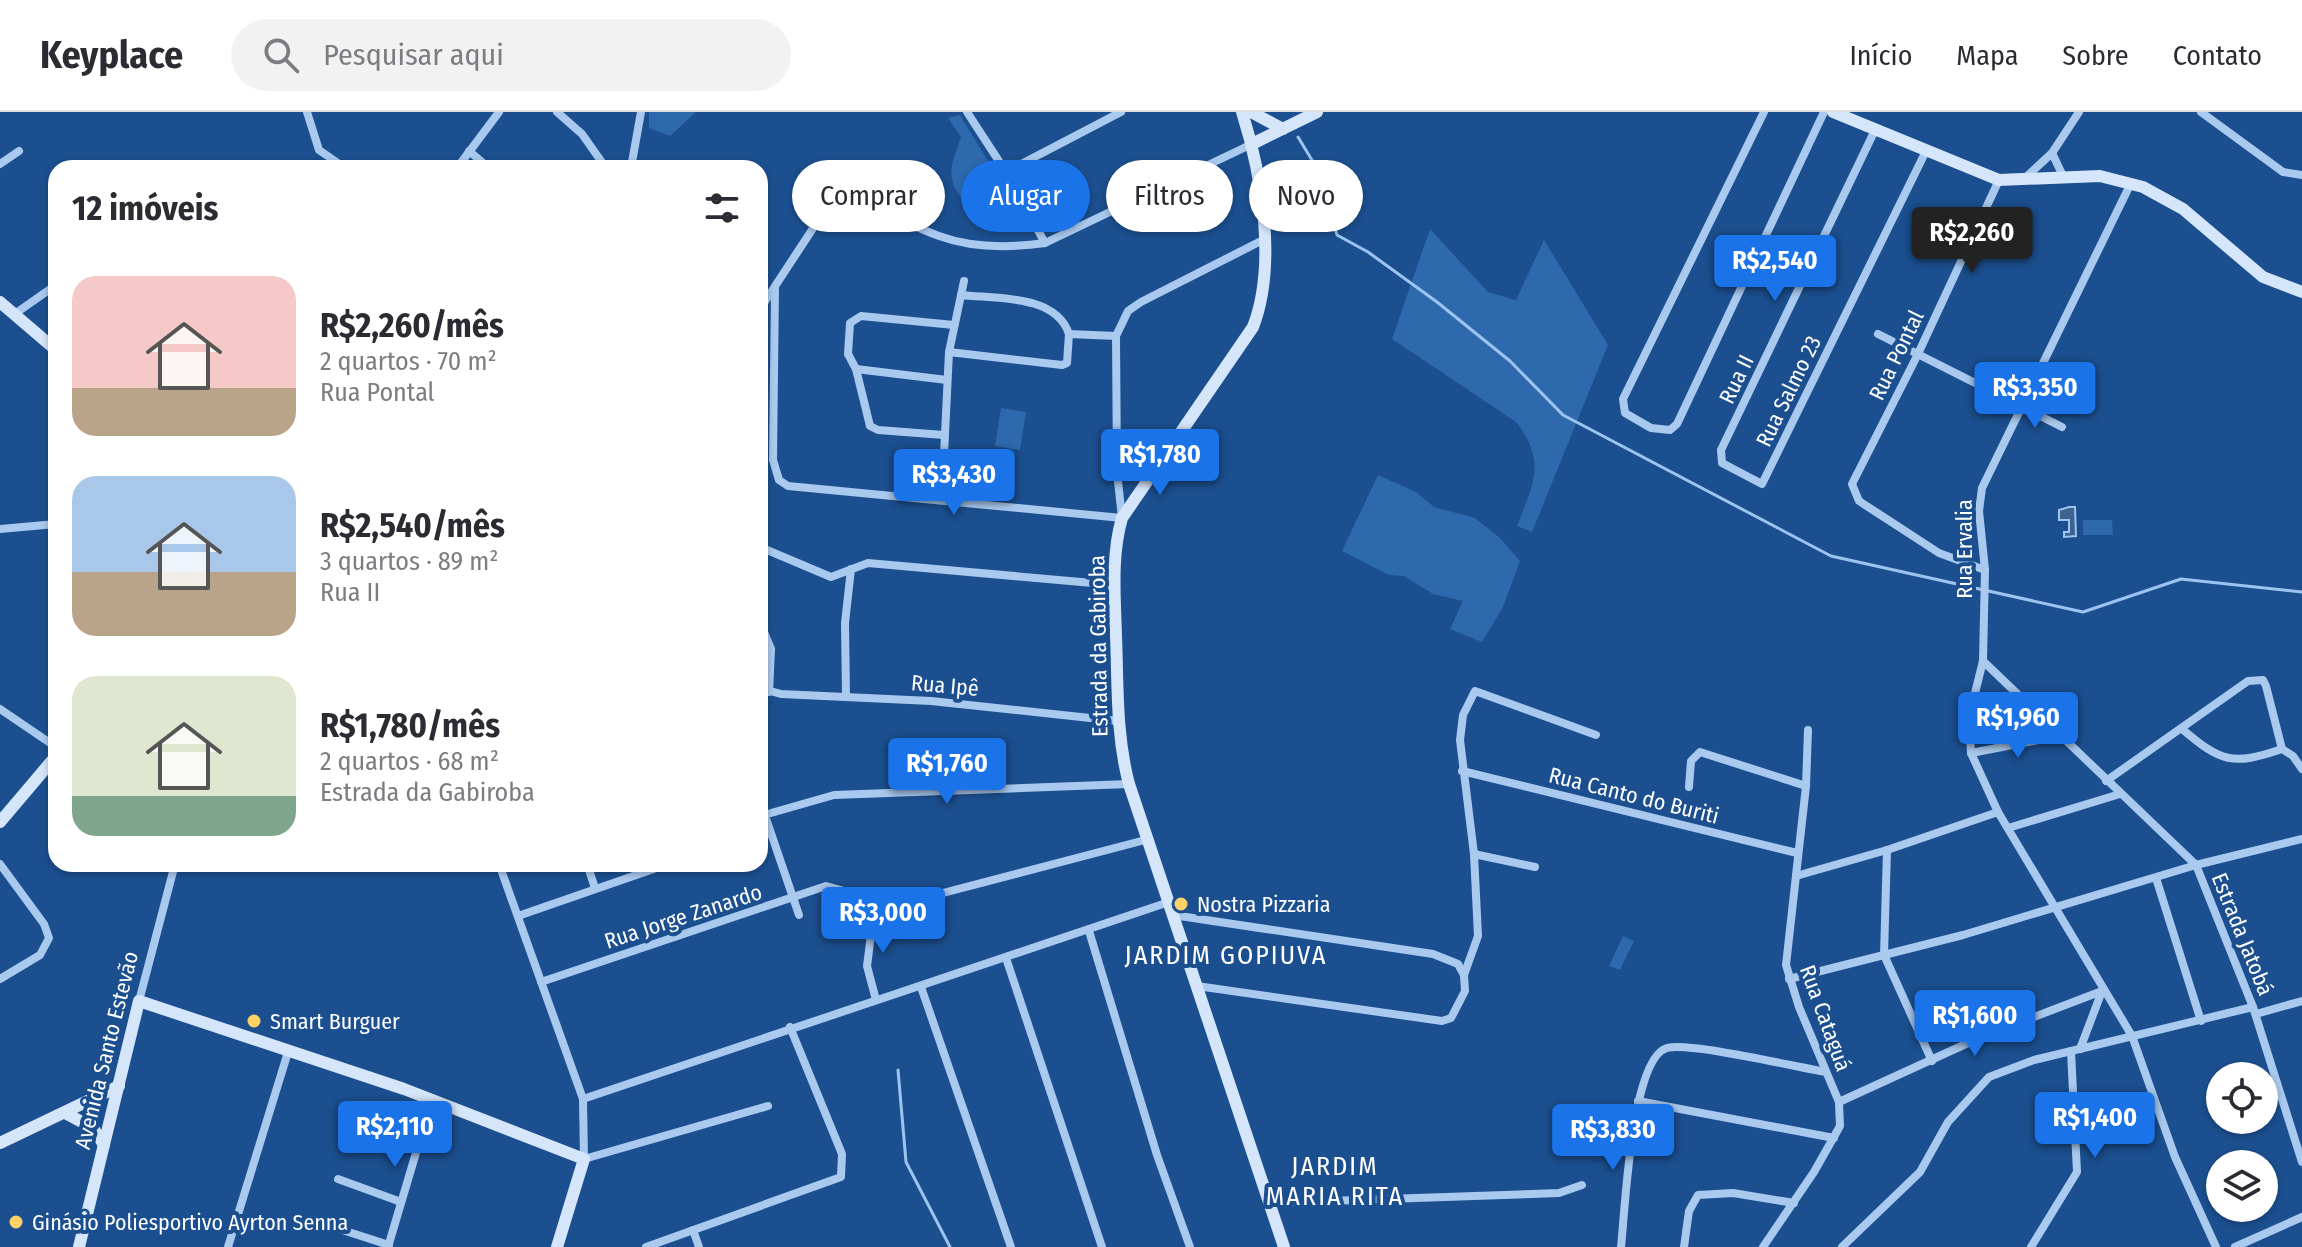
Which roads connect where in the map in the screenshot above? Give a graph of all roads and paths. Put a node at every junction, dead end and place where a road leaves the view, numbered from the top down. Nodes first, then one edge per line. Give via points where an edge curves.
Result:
1 (307, 112) edge
2 (499, 112) edge
3 (557, 112) edge
4 (641, 112) edge
5 (967, 112) edge
6 (1121, 112) edge
7 (1242, 112) edge
8 (1251, 112) edge
9 (1317, 112) edge
10 (1764, 112) edge
11 (1824, 112) edge
12 (1833, 112) edge
13 (2079, 112) edge
14 (2201, 112) edge
15 (1283, 129) junction
16 (1875, 130) junction
17 (1252, 144) junction
18 (19, 151) dead end
19 (469, 151) junction
20 (1926, 151) junction
21 (2052, 153) junction
22 (333, 160) edge
23 (463, 160) edge
24 (480, 160) edge
25 (600, 160) edge
26 (632, 160) edge
27 (998, 160) edge
28 (1029, 160) edge
29 (0, 164) edge
30 (2302, 175) edge
31 (2063, 176) junction
32 (2025, 178) junction
33 (1999, 180) junction
34 (2131, 183) junction
35 (811, 232) edge
36 (930, 232) edge
37 (1039, 232) edge
38 (1263, 240) junction
39 (1045, 243) junction
40 (964, 281) dead end
41 (775, 287) junction
42 (48, 291) edge
43 (2302, 292) edge
44 (961, 295) junction
45 (768, 297) edge
46 (0, 302) edge
47 (16, 313) junction
48 (954, 325) junction
49 (1069, 334) junction
50 (1878, 334) dead end
51 (1116, 336) junction
52 (48, 343) edge
53 (949, 352) junction
54 (1917, 356) junction
55 (856, 369) junction
56 (947, 380) junction
57 (2022, 405) junction
58 (2062, 427) dead end
59 (944, 435) junction
60 (944, 455) dead end
61 (1729, 469) joint
62 (1122, 518) junction
63 (48, 525) edge
64 (0, 529) edge
65 (768, 551) edge
66 (852, 568) junction
67 (1985, 570) junction
68 (1115, 585) junction
69 (768, 642) edge
70 (1983, 661) junction
71 (768, 667) edge
72 (768, 690) edge
73 (846, 696) junction
74 (0, 709) edge
75 (1118, 721) junction
76 (2182, 729) junction
77 (1808, 730) dead end
78 (1596, 735) dead end
79 (2059, 736) junction
80 (48, 742) edge
81 (2282, 749) junction
82 (1971, 753) junction
83 (48, 765) edge
84 (2302, 769) edge
85 (1462, 771) junction
86 (2106, 781) junction
87 (1129, 784) junction
88 (1806, 786) junction
89 (1689, 787) dead end
90 (2120, 794) junction
91 (768, 812) edge
92 (1998, 812) junction
93 (0, 822) edge
94 (2008, 828) junction
95 (768, 830) edge
96 (1149, 839) junction
97 (2302, 839) edge
98 (1887, 850) junction
99 (1797, 853) junction
100 (1474, 854) junction
101 (0, 864) edge
102 (2196, 865) junction
103 (1535, 867) dead end
104 (173, 872) edge
105 (502, 872) edge
106 (590, 872) edge
107 (644, 872) edge
108 (1796, 876) junction
109 (2156, 878) junction
110 (595, 888) junction
111 (793, 898) junction
112 (1171, 908) junction
113 (2053, 908) junction
114 (874, 911) junction
115 (799, 915) dead end
116 (518, 916) junction
117 (1089, 931) junction
118 (1884, 955) junction
119 (1006, 958) junction
120 (1464, 975) junction
121 (0, 979) edge
122 (1789, 979) junction
123 (541, 982) junction
124 (1197, 986) junction
125 (921, 987) junction
126 (2102, 991) junction
127 (876, 1000) junction
128 (139, 1001) junction
129 (2302, 1001) edge
130 (2254, 1010) junction
131 (2201, 1021) junction
132 (790, 1027) junction
133 (2132, 1036) junction
134 (2076, 1050) junction
135 (288, 1052) junction
136 (1932, 1061) junction
137 (1826, 1072) junction
138 (119, 1086) junction
139 (432, 1099) junction
140 (583, 1099) junction
141 (1638, 1101) junction
142 (1839, 1102) junction
143 (768, 1106) dead end
144 (67, 1114) junction
145 (1834, 1138) junction
146 (0, 1143) edge
147 (104, 1145) junction
148 (584, 1159) junction
149 (2302, 1162) edge
150 (338, 1179) dead end
151 (1582, 1185) dead end
152 (401, 1202) junction
153 (1268, 1203) junction
154 (1794, 1203) junction
155 (2302, 1217) edge
156 (333, 1227) dead end
157 (693, 1230) junction
158 (388, 1246) edge
159 (1280, 1246) edge
160 (79, 1247) edge
161 (228, 1247) edge
162 (557, 1247) edge
163 (646, 1247) edge
164 (699, 1247) edge
165 (1011, 1247) edge
166 (1102, 1247) edge
167 (1190, 1247) edge
168 (1621, 1247) edge
169 (1684, 1247) edge
170 (1763, 1247) edge
171 (1842, 1247) edge
172 (2031, 1247) edge
173 (2216, 1247) edge
174 (2235, 1247) edge

1 - 22 street via 319,150
2 - 19 street
3 - 25 street
4 - 26 street
5 - 27 street
6 - 28 street
7 - 17 main road, Estrada da Gabiroba
8 - 15 main road
9 - 15 main road
10 - 11 street via 1623,399 1625,413 1651,428 1670,430 1677,424
12 - 16 main road
13 - 21 street
14 - 30 street via 2283,172
15 - 17 main road
16 - 20 main road
16 - 61 street, Rua II via 1721,450 1722,463
17 - 38 main road, Estrada da Gabiroba
17 - 39 street
18 - 29 street
19 - 23 street
19 - 24 street
20 - 33 main road
20 - 61 street, Rua Salmo 23 via 1762,484
21 - 31 street
21 - 32 street
31 - 32 main road
31 - 34 main road
32 - 33 main road
33 - 54 street, Rua Pontal
34 - 43 main road via 2183,209 2263,277
34 - 57 street, Rua Ervalia
35 - 41 street
36 - 39 street via 957,242 996,246
37 - 39 street
38 - 51 street via 1141,302 1128,311
38 - 62 main road, Estrada da Gabiroba via 1267,275 1253,327
40 - 44 street
41 - 45 street
41 - 62 street via 773,460 779,480 788,486
42 - 47 street
44 - 48 street
44 - 49 street via 1051,309
46 - 47 main road
47 - 52 main road
48 - 53 street
48 - 55 street via 854,317 846,340
49 - 51 street
49 - 53 street via 1067,363 1062,365
50 - 54 street
51 - 62 street
53 - 56 street
54 - 57 street
54 - 67 street, Rua Pontal via 1852,484 1859,501 1939,553
55 - 56 street
55 - 59 street via 870,426
56 - 59 street
57 - 58 street
57 - 67 street, Rua Ervalia via 1982,488
59 - 60 street
62 - 68 main road, Estrada da Gabiroba
63 - 64 street
65 - 66 street via 831,577
66 - 68 street via 896,564
66 - 73 street via 845,623
67 - 70 street, Rua Ervalia
68 - 75 main road, Estrada da Gabiroba
69 - 71 street
70 - 79 street, Estrada Jatobá
70 - 82 street, Rua Ervalia via 1967,728
72 - 73 street, Rua Ipê
73 - 75 street, Rua Ipê
74 - 80 street
75 - 87 main road, Estrada da Gabiroba
76 - 81 street via 2219,758 2232,761
76 - 81 street via 2248,681 2263,680
76 - 86 street
77 - 88 street, Rua Cataguá
78 - 85 street via 1475,691 1460,726
79 - 82 street
79 - 86 street, Estrada Jatobá
81 - 84 street
82 - 92 street
83 - 93 main road
85 - 99 street, Rua Canto do Buriti
85 - 100 street
86 - 90 street, Estrada Jatobá
87 - 91 street via 834,795
87 - 96 main road, Estrada da Gabiroba
88 - 89 street via 1700,752 1691,761
88 - 99 street, Rua Cataguá
90 - 94 street
90 - 102 street, Estrada Jatobá
92 - 94 street
92 - 98 street
94 - 113 street
95 - 111 street
96 - 112 main road, Estrada da Gabiroba
96 - 114 street
97 - 102 street
98 - 108 street
98 - 118 street
99 - 108 street, Rua Cataguá
100 - 103 street
100 - 120 street via 1478,936
101 - 121 street via 49,938 40,955
102 - 109 street
102 - 130 street, Estrada Jatobá
104 - 128 street, Avenida Santo Estevão
105 - 116 street
106 - 110 street
107 - 110 street
108 - 122 street, Rua Cataguá via 1786,949
109 - 113 street
109 - 131 street
110 - 116 street
111 - 114 street, Rua Jorge Zanardo via 831,885 851,904
111 - 115 street
111 - 123 street, Rua Jorge Zanardo
112 - 117 street
112 - 120 street via 1433,954 1458,964
112 - 124 main road, Estrada da Gabiroba
113 - 118 street
113 - 126 street
114 - 127 street via 867,966
116 - 123 street
117 - 119 street
117 - 167 street
118 - 122 street
118 - 136 street
119 - 125 street
119 - 166 street
120 - 124 street via 1465,991 1451,1018 1442,1021
122 - 137 street, Rua Cataguá
123 - 140 street
124 - 153 main road, Estrada da Gabiroba
125 - 127 street
125 - 165 street
126 - 133 street
126 - 134 street
126 - 136 street
127 - 132 street
128 - 135 main road
128 - 138 main road, Avenida Santo Estevão
129 - 130 street
130 - 131 street
130 - 149 street, Estrada Jatobá
131 - 133 street
132 - 140 street
132 - 157 street via 842,1154 841,1177
133 - 134 street
133 - 173 street via 2175,1157
134 - 171 street via 2016,1064 1989,1077 1948,1122 1920,1172
134 - 172 street via 2077,1172
135 - 139 main road
135 - 161 street
136 - 142 street
137 - 141 street via 1666,1048 1645,1073
137 - 142 street, Rua Cataguá
138 - 144 main road
138 - 147 main road, Avenida Santo Estevão
139 - 148 main road
139 - 152 street
140 - 148 street
141 - 145 street
141 - 168 street
142 - 145 street, Rua Cataguá via 1840,1126
143 - 148 street
144 - 146 main road
144 - 147 main road via 93,1128
145 - 154 street, Rua Cataguá
147 - 160 main road, Avenida Santo Estevão
148 - 162 main road
150 - 152 street
151 - 153 street via 1559,1193
152 - 158 street
153 - 159 main road, Estrada da Gabiroba
154 - 169 street via 1733,1193 1698,1195 1689,1211
154 - 170 street, Rua Cataguá
155 - 174 street
156 - 158 street
157 - 163 street
157 - 164 street

